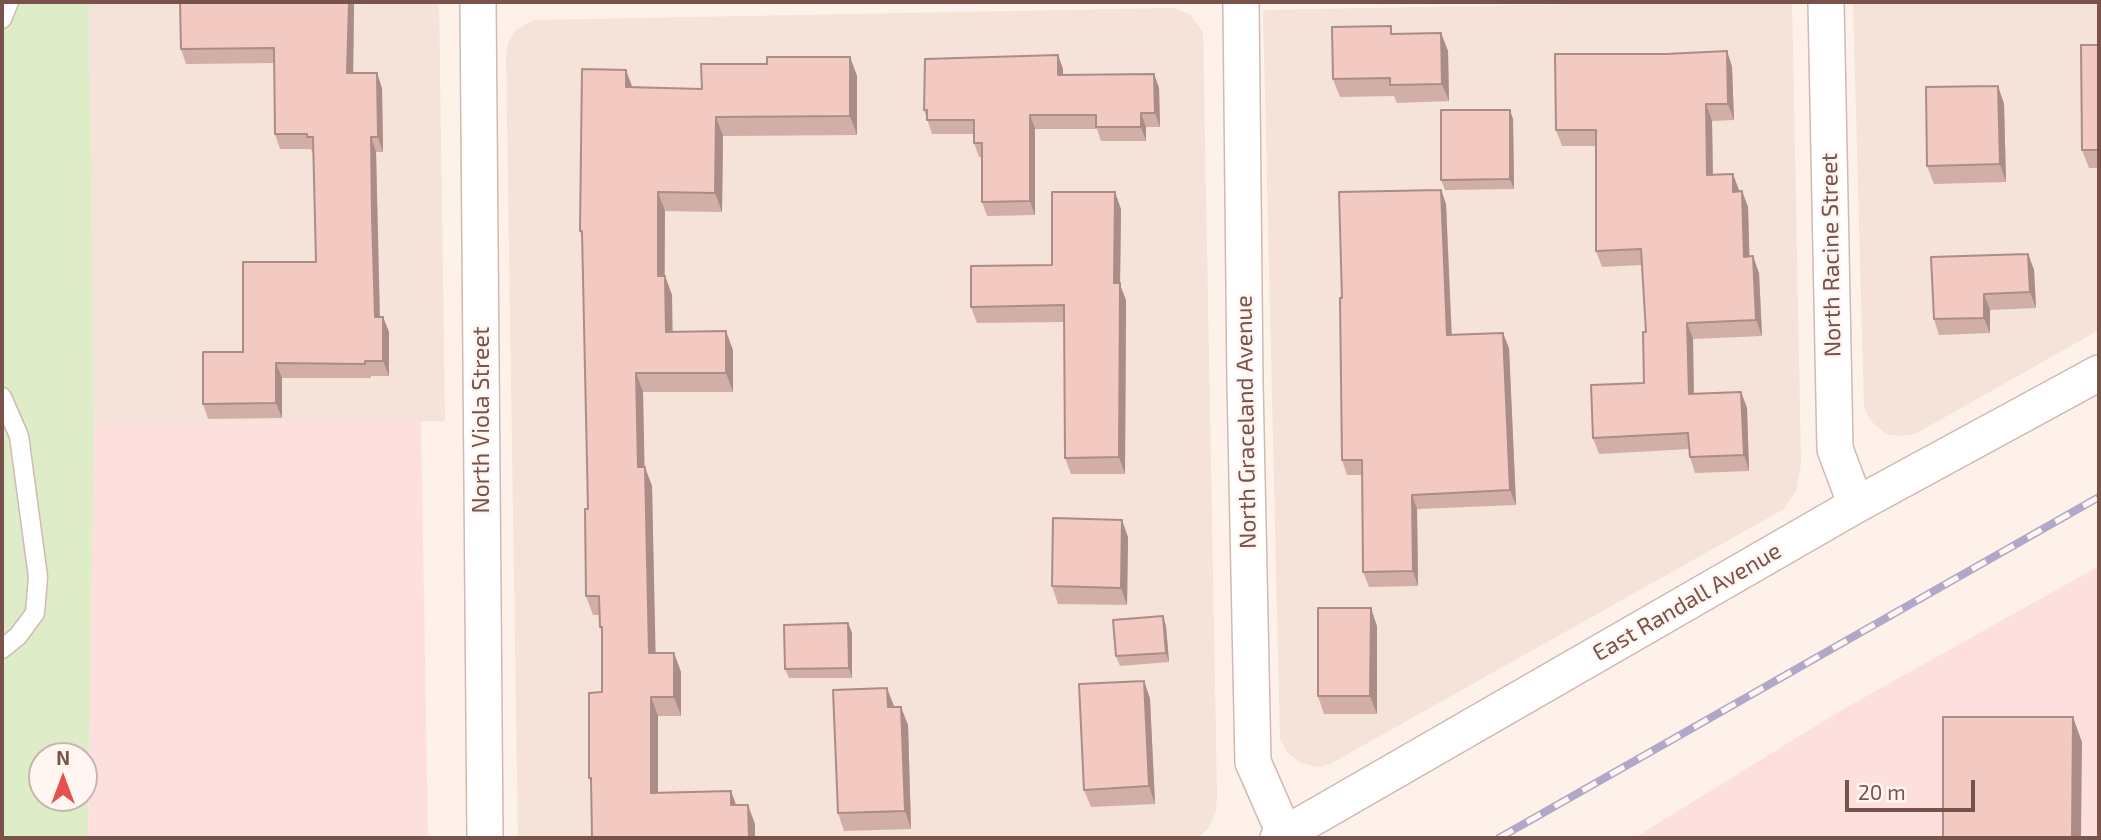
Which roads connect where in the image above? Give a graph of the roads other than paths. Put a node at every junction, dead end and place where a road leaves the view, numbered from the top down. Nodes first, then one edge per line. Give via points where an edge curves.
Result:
1 (9, 2) edge
2 (478, 2) edge
3 (1241, 2) edge
4 (1826, 2) edge
5 (2, 19) edge
6 (2099, 373) edge
7 (2, 397) edge
8 (1856, 505) junction
9 (2, 649) edge
10 (1282, 836) edge
11 (485, 838) edge

1 - 5 lane
2 - 11 street, North Viola Street
3 - 10 street, North Graceland Avenue via 1253,762
4 - 8 street, North Racine Street via 1835,449
6 - 8 street, East Randall Avenue
7 - 9 lane via 19,436 38,577 35,613
8 - 10 street, East Randall Avenue

